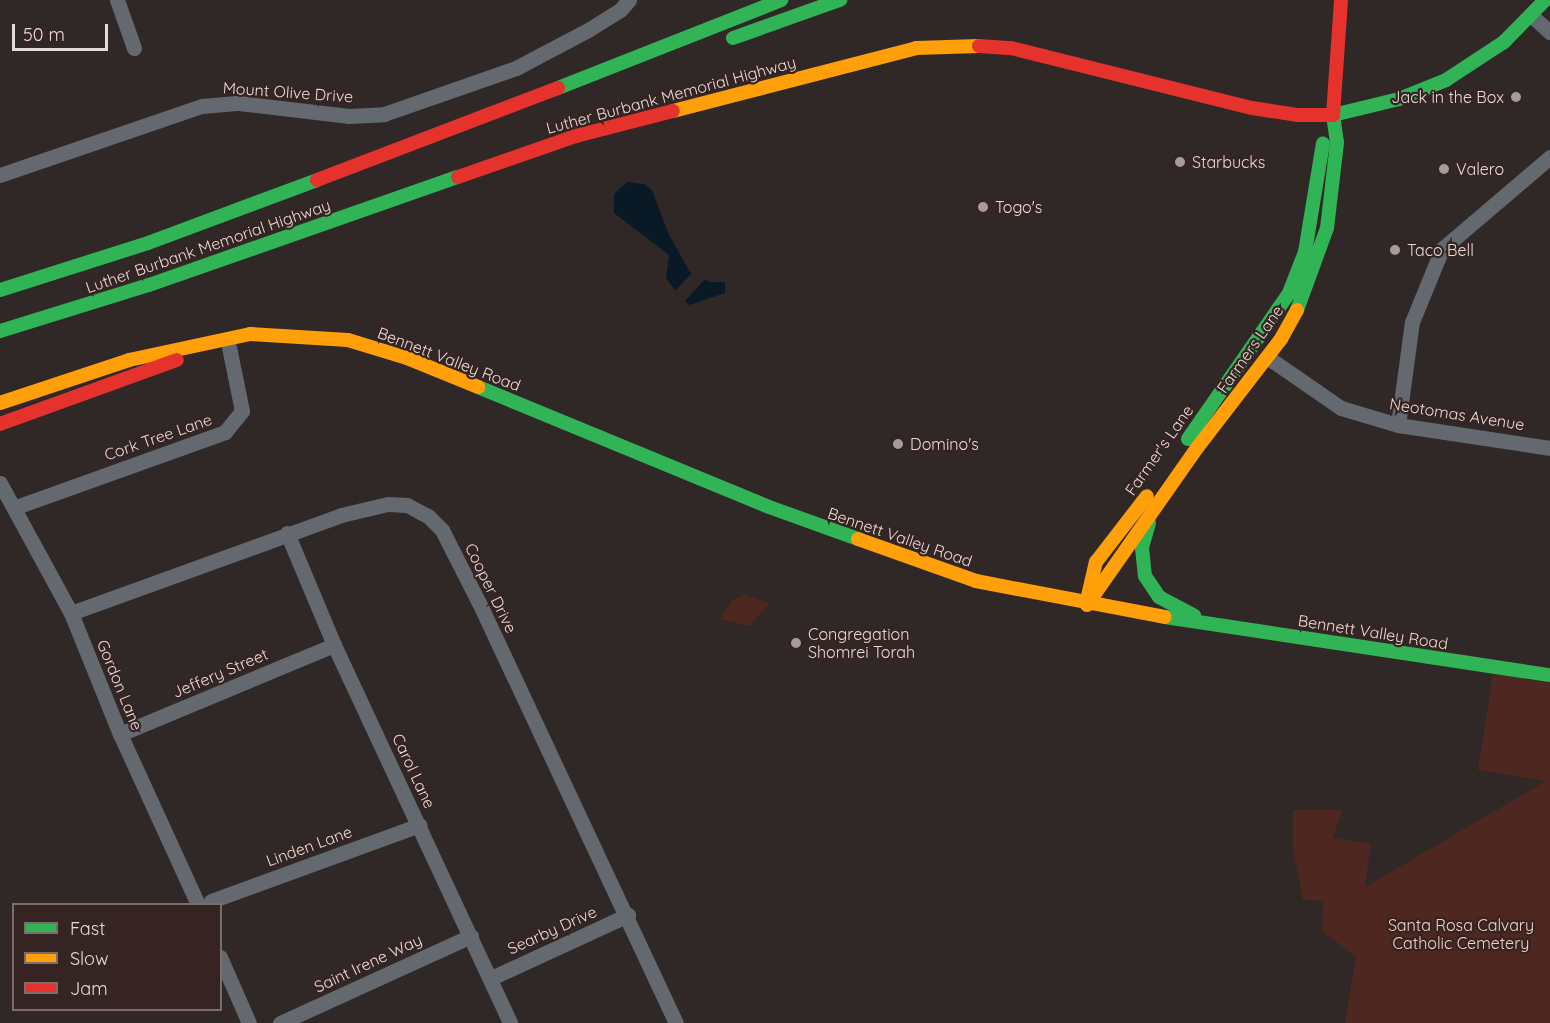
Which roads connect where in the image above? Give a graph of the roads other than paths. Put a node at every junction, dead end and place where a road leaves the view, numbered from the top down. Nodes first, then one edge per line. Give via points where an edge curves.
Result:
1 (117, 0) edge
2 (629, 0) edge
3 (781, 0) edge
4 (840, 0) edge
5 (1341, 0) edge
6 (1545, 0) edge
7 (1532, 16) junction
8 (1550, 32) edge
9 (722, 42) dead end
10 (135, 48) dead end
11 (689, 53) dead end
12 (1333, 115) junction
13 (433, 137) junction
14 (1550, 157) edge
15 (0, 175) edge
16 (258, 201) junction
17 (0, 278) edge
18 (0, 291) edge
19 (72, 310) junction
20 (0, 331) edge
21 (267, 336) junction
22 (0, 338) edge
23 (229, 347) junction
24 (1267, 357) junction
25 (0, 403) edge
26 (0, 424) edge
27 (1398, 425) junction
28 (1550, 448) edge
29 (0, 483) edge
30 (16, 507) junction
31 (1152, 512) junction
32 (287, 533) junction
33 (1086, 604) junction
34 (71, 613) junction
35 (1207, 624) junction
36 (334, 645) junction
37 (1550, 675) edge
38 (120, 734) junction
39 (420, 825) junction
40 (205, 903) edge
41 (628, 915) junction
42 (471, 936) junction
43 (222, 962) edge
44 (491, 978) junction
45 (249, 1023) edge
46 (280, 1023) edge
47 (510, 1023) edge
48 (676, 1023) edge

1 - 10 street
2 - 15 street, Mount Olive Drive via 588,30 525,64 384,114 348,116 239,104 202,106
3 - 13 main road
4 - 9 main road
5 - 12 main road, Farmers Lane
6 - 7 main road, Luther Burbank Memorial Highway
7 - 8 street
7 - 12 main road, Luther Burbank Memorial Highway via 1497,47 1446,80 1399,99
11 - 13 main road
12 - 19 main road, Luther Burbank Memorial Highway via 1252,108 1011,48 916,48 576,136
12 - 24 main road, Farmers Lane via 1337,143 1327,228 1301,302
12 - 33 main road, Farmer's Lane via 1323,143 1305,252 1290,293 1096,562
13 - 16 main road, Luther Burbank Memorial Highway
14 - 27 street via 1442,249 1412,322
16 - 17 main road
16 - 18 main road, Luther Burbank Memorial Highway via 148,243
19 - 20 main road, Luther Burbank Memorial Highway
19 - 22 main road
21 - 23 main road, Bennett Valley Road
21 - 25 main road, Bennett Valley Road via 236,335 149,355
21 - 33 main road, Bennett Valley Road via 334,338 385,350 769,507 926,566 1008,589
23 - 26 main road, Bennett Valley Road via 177,360
23 - 30 street, Cork Tree Lane via 242,411 225,432
24 - 27 street, Neotomas Avenue via 1341,408
24 - 31 main road, Farmers Lane
27 - 28 street, Neotomas Avenue
29 - 30 street, Gordon Lane
30 - 34 street, Gordon Lane
31 - 33 main road, Farmers Lane
31 - 35 main road via 1142,548 1149,584 1159,597
32 - 34 street, Cooper Drive
32 - 36 street, Carol Lane
32 - 41 street, Cooper Drive via 386,504 414,508 442,530
33 - 35 main road, Bennett Valley Road
34 - 38 street, Gordon Lane
35 - 37 main road, Bennett Valley Road
36 - 38 street, Jeffery Street
36 - 39 street, Carol Lane
38 - 40 street, Gordon Lane
39 - 40 street, Linden Lane
39 - 42 street, Carol Lane
41 - 44 street, Searby Drive
41 - 48 street, Cooper Drive
42 - 44 street, Carol Lane
42 - 46 street, Saint Irene Way
43 - 45 street
44 - 47 street, Carol Lane

